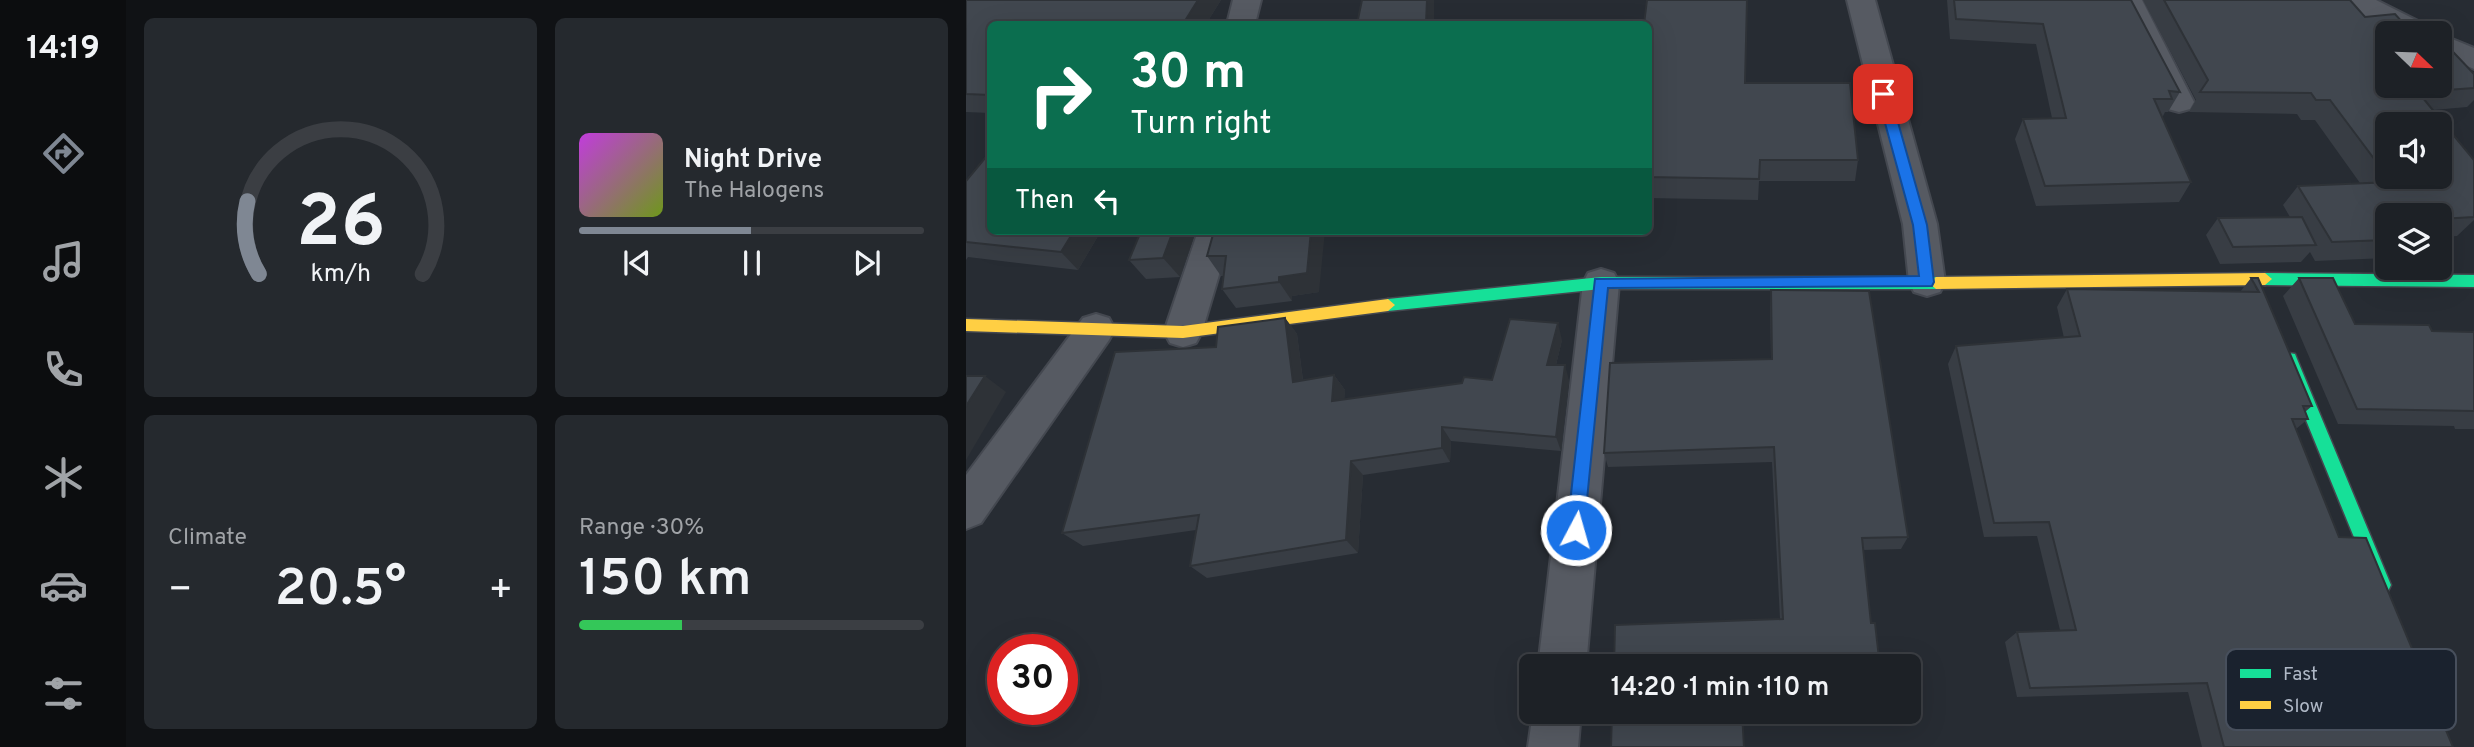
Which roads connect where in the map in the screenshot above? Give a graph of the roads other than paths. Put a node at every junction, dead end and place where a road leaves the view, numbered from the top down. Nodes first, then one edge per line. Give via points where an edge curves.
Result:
1 (1247, 0) edge
2 (1861, 0) edge
3 (2127, 0) edge
4 (2355, 0) edge
5 (1242, 21) edge
6 (2396, 21) edge
7 (2452, 49) edge
8 (2474, 60) edge
9 (2179, 102) edge
10 (1213, 235) edge
11 (2474, 281) edge
12 (1927, 282) junction
13 (1601, 283) junction
14 (966, 325) edge
15 (1096, 329) junction
16 (1184, 332) junction
17 (2282, 343) edge
18 (966, 509) edge
19 (2386, 596) edge
20 (1563, 654) edge
21 (1556, 724) edge
22 (1553, 747) edge

1 - 5 street
2 - 12 street via 1920,225
3 - 9 street
4 - 6 street
7 - 8 street
10 - 16 street
11 - 12 street via 2327,278 2259,286
12 - 13 street
13 - 16 street
13 - 20 street
14 - 15 street
15 - 16 street
15 - 18 street
17 - 19 street
21 - 22 street

